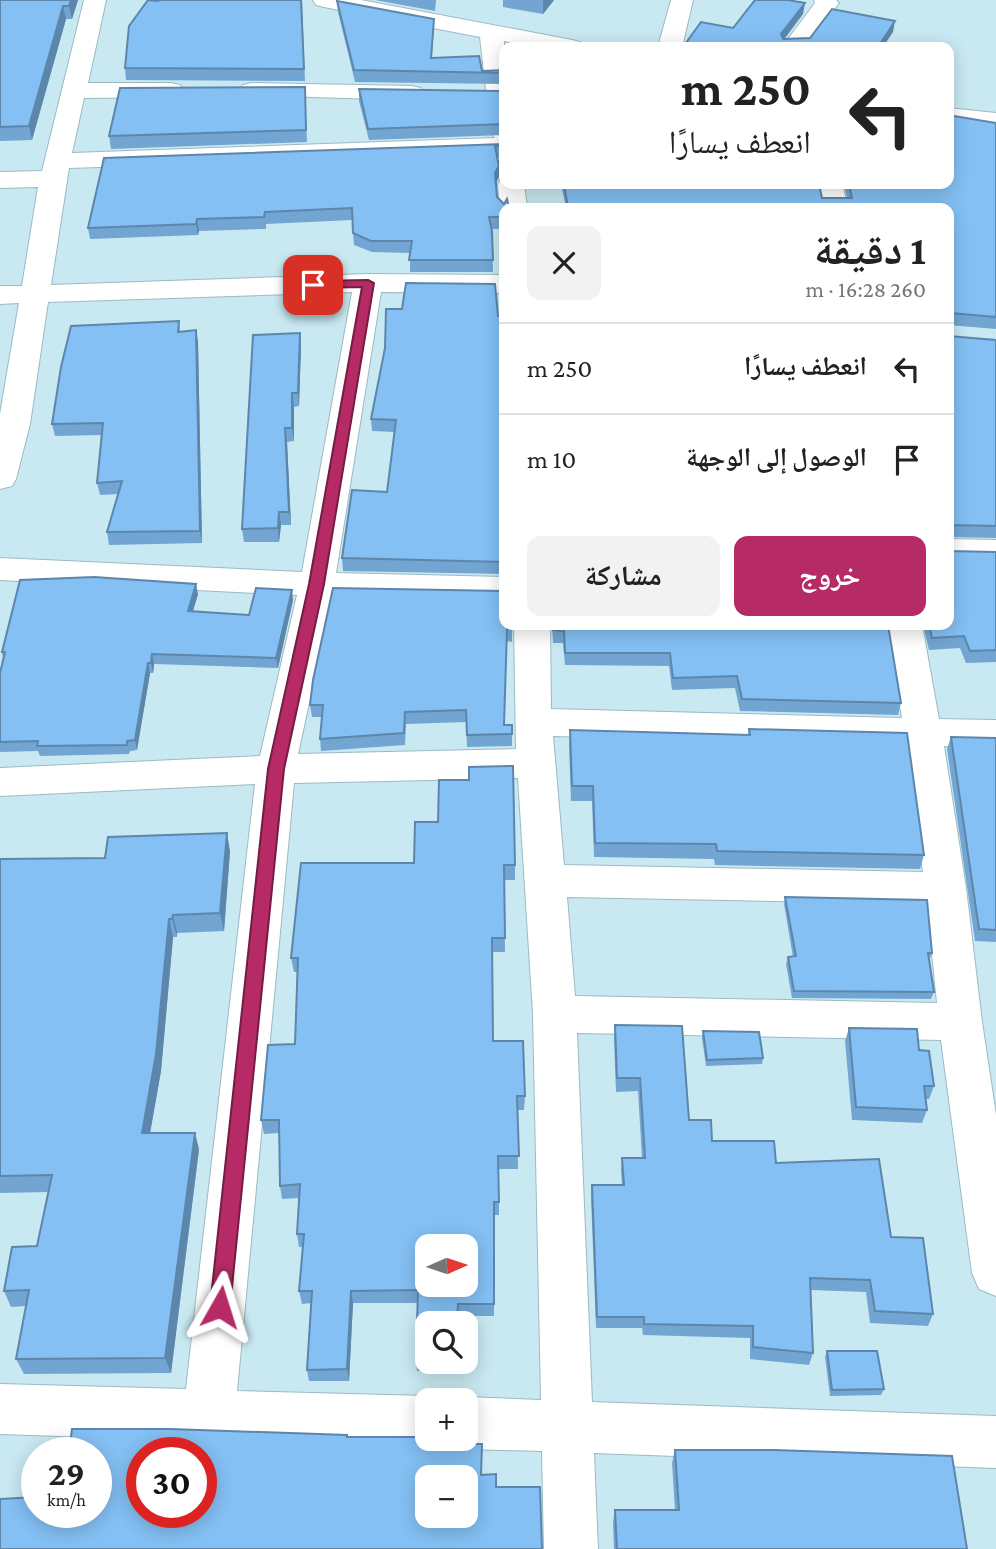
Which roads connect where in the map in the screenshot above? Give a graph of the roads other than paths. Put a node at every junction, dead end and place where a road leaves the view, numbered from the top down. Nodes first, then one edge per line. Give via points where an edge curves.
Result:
1 (95, 0) edge
2 (324, 0) edge
3 (682, 0) edge
4 (825, 0) edge
5 (491, 33) junction
6 (543, 42) edge
7 (671, 42) edge
8 (798, 42) edge
9 (232, 89) edge
10 (192, 90) edge
11 (74, 91) junction
12 (432, 93) edge
13 (472, 93) edge
14 (498, 93) junction
15 (499, 100) edge
16 (954, 117) edge
17 (326, 121) junction
18 (996, 121) edge
19 (499, 145) edge
20 (56, 170) junction
21 (0, 180) edge
22 (368, 283) junction
23 (499, 284) edge
24 (37, 293) junction
25 (0, 295) edge
26 (7, 425) edge
27 (0, 479) edge
28 (954, 550) edge
29 (996, 551) edge
30 (0, 569) edge
31 (317, 584) junction
32 (499, 589) edge
33 (532, 630) edge
34 (905, 630) edge
35 (923, 734) junction
36 (996, 734) edge
37 (535, 743) junction
38 (276, 769) junction
39 (0, 782) edge
40 (545, 881) junction
41 (946, 888) junction
42 (555, 1014) junction
43 (960, 1022) junction
44 (996, 1273) edge
45 (0, 1409) edge
46 (209, 1414) junction
47 (415, 1422) edge
48 (478, 1423) edge
49 (569, 1427) junction
50 (996, 1442) edge
51 (571, 1549) edge

1 - 11 street
2 - 5 street
3 - 7 street
4 - 8 street
5 - 6 street
5 - 14 street
9 - 17 street
10 - 11 street
11 - 20 street
12 - 17 street
13 - 14 street
14 - 15 street
16 - 18 street
17 - 19 street
17 - 20 street
20 - 21 street
20 - 24 street
22 - 23 street
22 - 24 street
22 - 31 street
24 - 25 street
24 - 26 street
26 - 27 street
28 - 29 street
30 - 31 street
31 - 32 street
31 - 38 street
33 - 37 street
34 - 35 street
35 - 36 street
35 - 37 street
35 - 41 street
37 - 38 street
37 - 40 street
38 - 39 street
38 - 46 street
40 - 41 street
40 - 42 street
41 - 43 street
42 - 43 street
42 - 49 street
43 - 44 street
45 - 46 street
46 - 47 street
48 - 49 street
49 - 50 street
49 - 51 street

